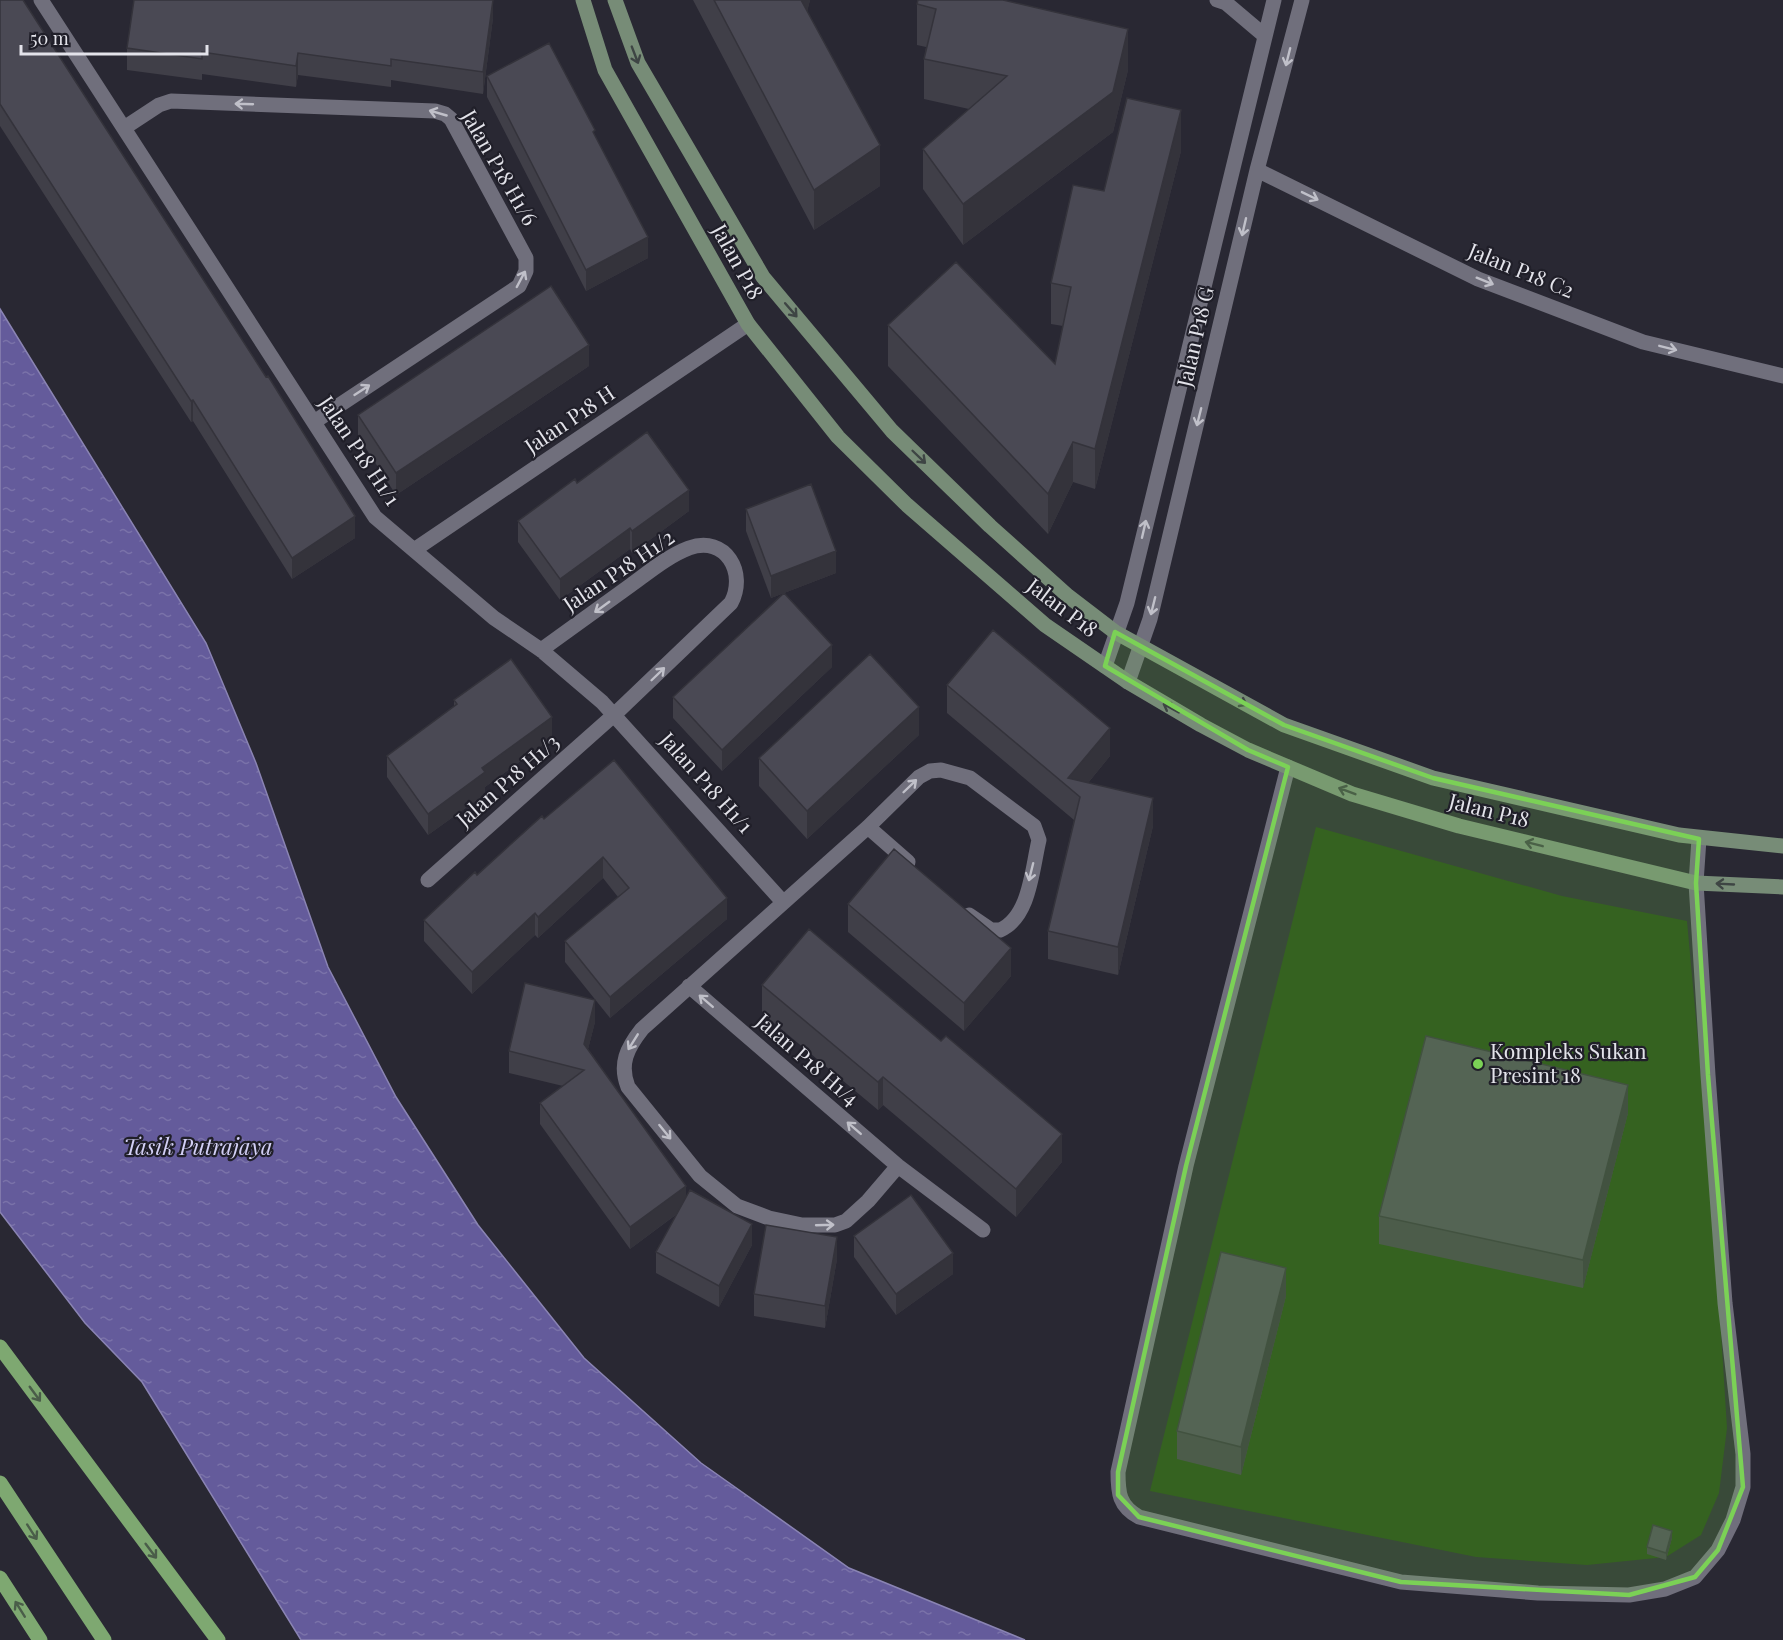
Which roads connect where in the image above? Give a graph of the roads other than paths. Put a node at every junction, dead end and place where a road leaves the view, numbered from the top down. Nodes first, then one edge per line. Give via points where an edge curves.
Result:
1 (41, 0) edge
2 (583, 0) edge
3 (615, 0) edge
4 (1217, 0) edge
5 (1274, 0) edge
6 (1302, 0) edge
7 (1265, 36) junction
8 (124, 128) junction
9 (1257, 170) junction
10 (748, 324) junction
11 (1783, 376) edge
12 (314, 422) junction
13 (414, 550) junction
14 (1115, 632) junction
15 (1141, 648) junction
16 (541, 650) junction
17 (1105, 666) junction
18 (1128, 682) junction
19 (615, 714) junction
20 (1288, 767) junction
21 (868, 827) junction
22 (1700, 838) junction
23 (1783, 846) edge
24 (920, 873) edge
25 (428, 880) dead end
26 (1696, 883) junction
27 (1783, 887) edge
28 (782, 901) junction
29 (956, 903) edge
30 (689, 986) junction
31 (898, 1166) junction
32 (983, 1230) dead end
33 (0, 1347) edge
34 (0, 1483) edge
35 (0, 1578) edge
36 (39, 1640) edge
37 (104, 1640) edge
38 (218, 1640) edge

1 - 8 street, Jalan P18 H1/1
2 - 10 street, Jalan P18 via 605,70
3 -> 14 street, Jalan P18 via 638,63 763,277 892,431 990,526
4 - 7 street
5 - 7 street, Jalan P18 G
6 -> 9 street, Jalan P18 G
14 -> 7 street, Jalan P18 G via 1126,603
8 - 12 street, Jalan P18 H1/1
12 -> 8 street, Jalan P18 H1/6 via 519,286 526,271 526,258 451,119 435,111 171,101
9 -> 11 street, Jalan P18 C2 via 1478,279 1643,342
9 -> 15 street, Jalan P18 G
10 - 13 street, Jalan P18 H
10 - 17 street, Jalan P18 via 838,437 907,505 1045,625
12 - 13 street, Jalan P18 H1/1 via 375,517
13 - 16 street, Jalan P18 H1/1 via 494,618
14 - 15 street, Jalan P18
14 - 17 street, Jalan P18 G
15 - 18 street, Jalan P18 G
15 -> 22 street, Jalan P18 via 1284,725 1433,778
16 - 19 street, Jalan P18 H1/1
19 -> 16 street, Jalan P18 H1/2 via 731,603 737,593 736,570 722,552 701,546 665,561
17 - 18 street, Jalan P18
20 -> 18 street, Jalan P18 via 1248,750
19 - 25 street, Jalan P18 H1/3
19 - 28 street, Jalan P18 H1/1
26 -> 20 street, Jalan P18 via 1459,826 1352,794
20 - 26 street via 1186,1166 1118,1472 1118,1495 1128,1511 1138,1517 1401,1582 1538,1593 1629,1595 1665,1589 1695,1577 1718,1550 1743,1487 1743,1454 1725,1303
21 - 24 street
21 - 28 street
21 -> 29 street via 919,777 941,770 970,778 1034,826 1039,840 1022,908 1009,926 991,930
22 - 23 street, Jalan P18
22 - 26 street
27 -> 26 street, Jalan P18
28 - 30 street
31 -> 30 street, Jalan P18 H1/4
30 -> 31 street via 632,1041 623,1072 628,1087 700,1176 737,1206 770,1218 825,1226 846,1221
31 - 32 street, Jalan P18 H1/4
33 -> 38 main road
34 -> 37 main road
36 -> 35 main road

